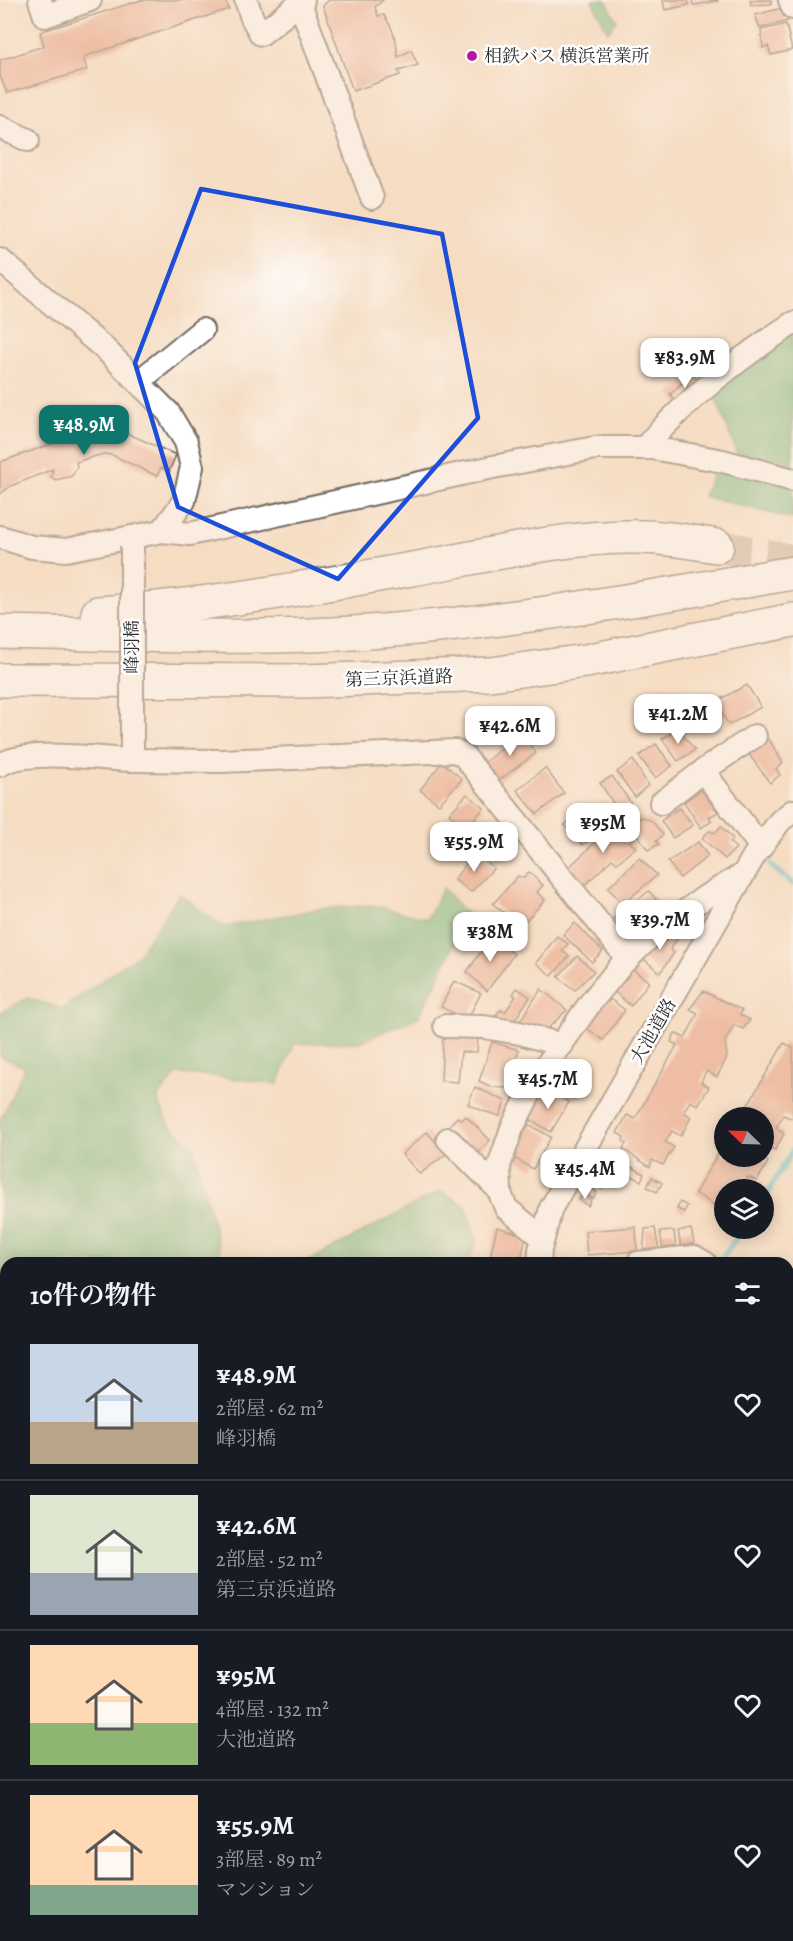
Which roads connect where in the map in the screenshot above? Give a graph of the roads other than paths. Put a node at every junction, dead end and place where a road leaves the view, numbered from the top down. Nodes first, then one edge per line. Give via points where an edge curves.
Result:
1 (40, 0) edge
2 (90, 0) edge
3 (246, 0) edge
4 (790, 0) edge
5 (302, 1) edge
6 (793, 8) edge
7 (0, 127) edge
8 (28, 140) dead end
9 (372, 198) dead end
10 (0, 260) edge
11 (793, 323) edge
12 (202, 330) dead end
13 (138, 382) junction
14 (644, 448) junction
15 (793, 480) edge
16 (162, 531) junction
17 (0, 537) edge
18 (132, 542) junction
19 (717, 546) tunnel mouth
20 (793, 573) edge
21 (0, 620) edge
22 (793, 620) edge
23 (0, 632) edge
24 (793, 639) edge
25 (0, 680) edge
26 (384, 680) junction
27 (755, 736) dead end
28 (131, 754) junction
29 (0, 765) edge
30 (703, 771) junction
31 (661, 803) dead end
32 (793, 812) edge
33 (761, 847) junction
34 (744, 874) junction
35 (628, 959) junction
36 (445, 1026) dead end
37 (562, 1044) junction
38 (448, 1138) dead end
39 (500, 1191) junction
40 (543, 1238) junction
41 (540, 1257) edge

1 - 2 street via 45,16
3 - 5 street via 261,34
4 - 6 street
5 - 9 street
7 - 8 street
10 - 13 street
11 - 14 street via 708,383
12 - 13 street
13 - 16 street via 168,412 186,442 192,467 184,501
14 - 15 street via 723,461
14 - 16 street via 596,448 493,466 190,534
16 - 18 street
17 - 18 street via 32,547 66,550
18 - 28 street, 峰羽橋, bridge
19 - 21 highway via 637,537 574,541 210,603
20 - 23 highway via 607,605 413,629 284,635
22 - 26 highway, 第三京浜道路 via 586,661 491,674
24 - 26 highway via 492,681
25 - 26 highway, 第三京浜道路
27 - 30 street
28 - 29 street via 44,756 9,759
28 - 35 street via 221,761 455,751 464,756
30 - 31 street
30 - 33 street
32 - 33 street, 大池道路
33 - 34 street, 大池道路
34 - 35 street via 660,929
34 - 40 street, 大池道路 via 551,1208
35 - 37 street
36 - 37 street via 484,1027
37 - 39 street via 537,1079 512,1128 499,1166
38 - 39 street
39 - 40 street via 507,1208
40 - 41 street, 大池道路

